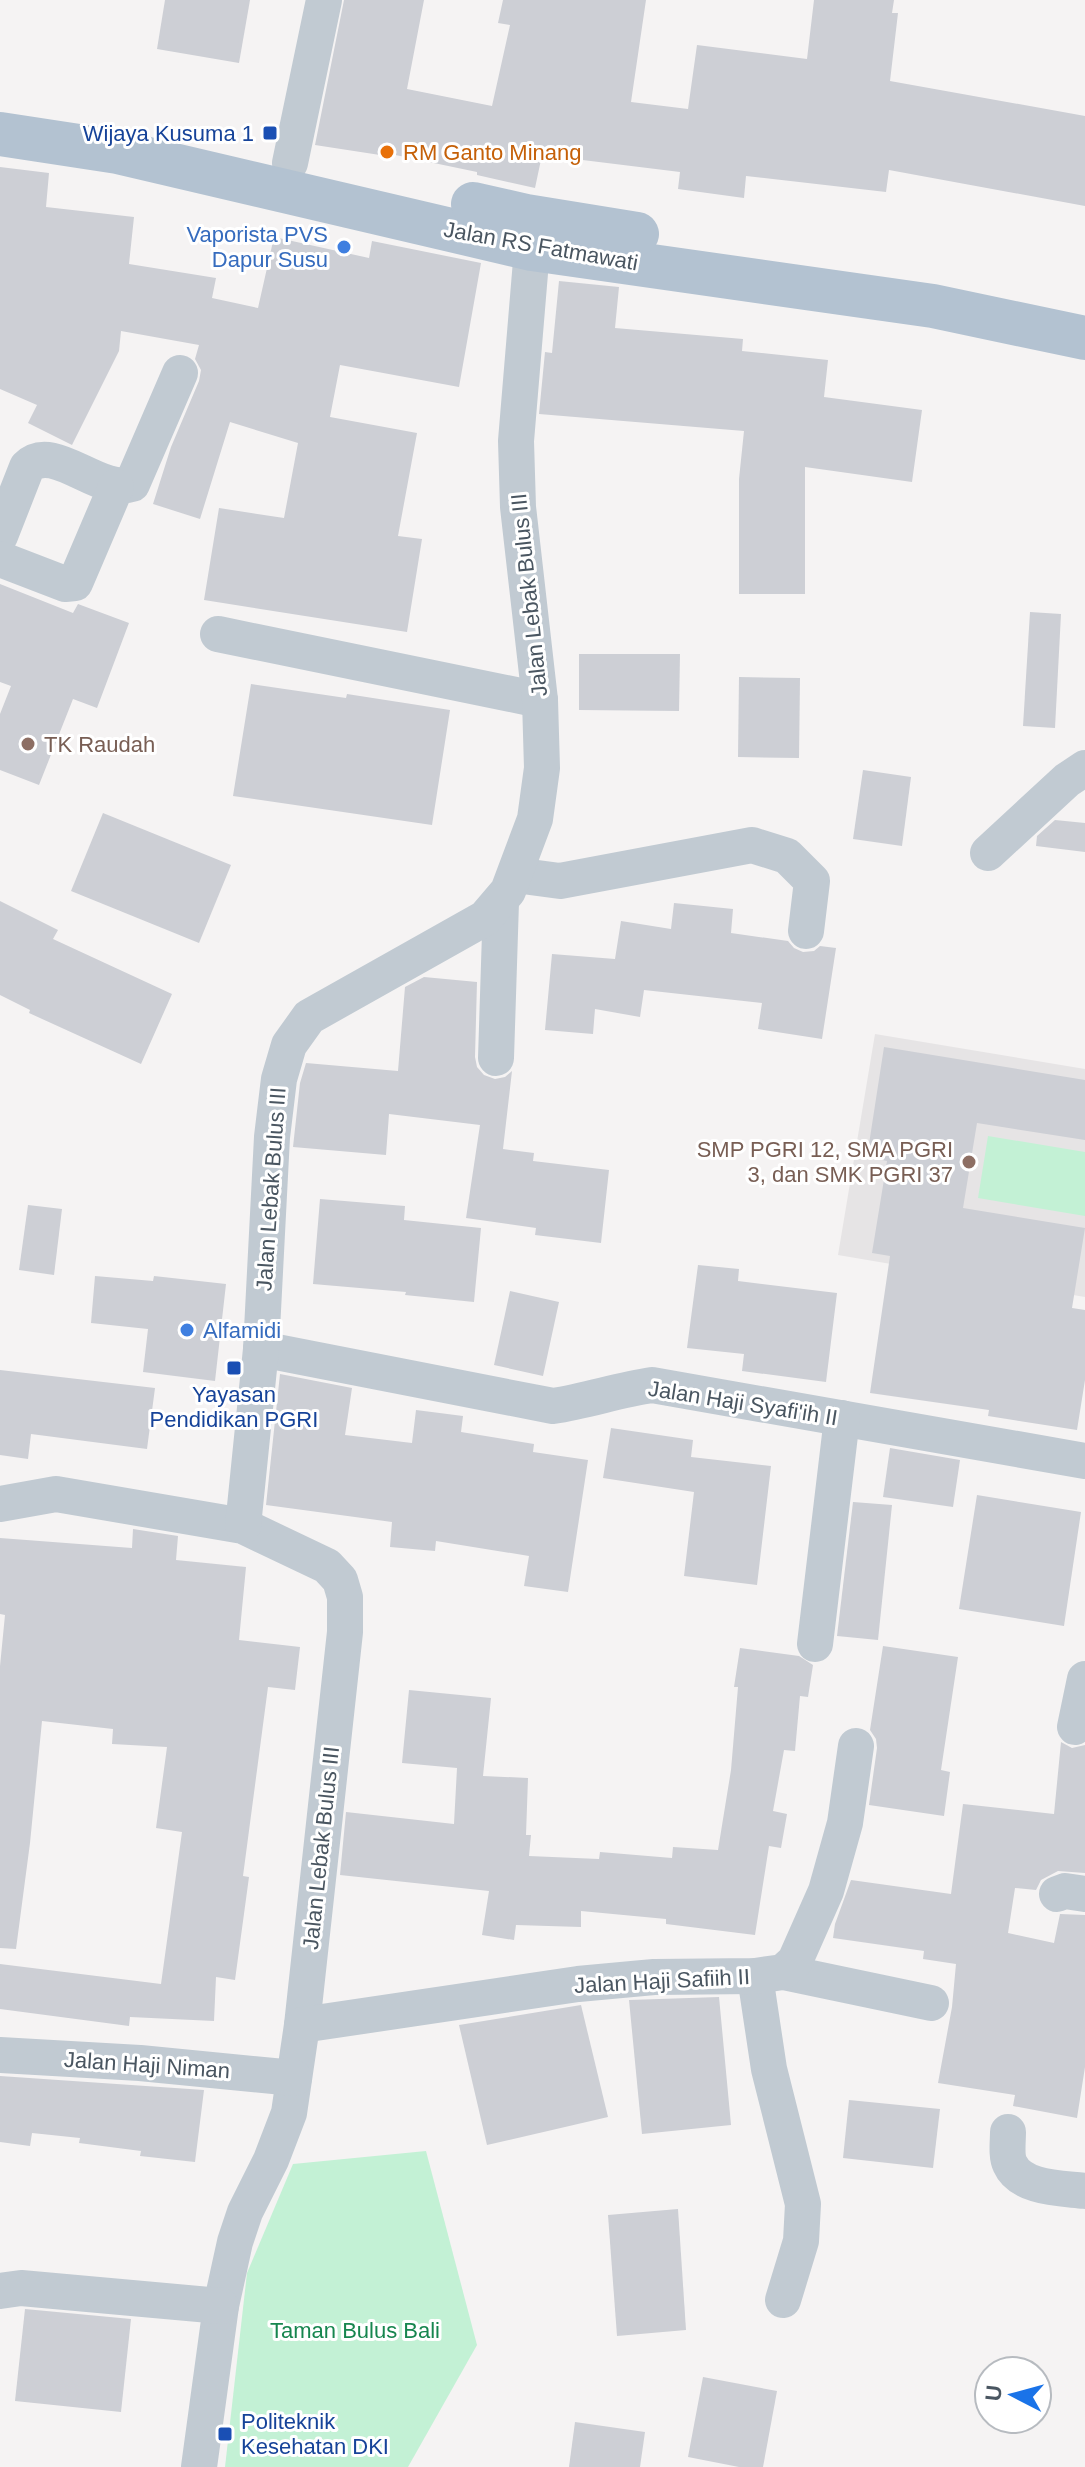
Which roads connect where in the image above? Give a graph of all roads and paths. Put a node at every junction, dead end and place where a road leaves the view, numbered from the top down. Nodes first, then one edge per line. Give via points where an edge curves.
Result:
1 (324, 0) edge
2 (0, 109) edge
3 (0, 134) edge
4 (290, 163) junction
5 (532, 249) junction
6 (1085, 307) edge
7 (1085, 338) edge
8 (180, 373) dead end
9 (116, 487) junction
10 (0, 536) edge
11 (0, 559) edge
12 (218, 634) dead end
13 (540, 700) junction
14 (1085, 768) edge
15 (988, 853) dead end
16 (508, 888) junction
17 (806, 931) dead end
18 (496, 1058) dead end
19 (261, 1349) junction
20 (842, 1418) junction
21 (1085, 1461) edge
22 (0, 1504) edge
23 (243, 1526) junction
24 (815, 1644) dead end
25 (1085, 1679) edge
26 (1075, 1727) dead end
27 (856, 1746) dead end
28 (769, 1974) junction
29 (931, 2003) dead end
30 (302, 2025) junction
31 (0, 2055) edge
32 (294, 2078) junction
33 (1008, 2132) dead end
34 (1085, 2191) edge
35 (0, 2291) edge
36 (783, 2300) dead end
37 (221, 2306) junction
38 (199, 2467) edge

1 - 4 street
2 - 4 main road, Jalan RS Fatmawati
3 - 5 main road, Jalan RS Fatmawati via 118,152
4 - 6 main road, Jalan RS Fatmawati via 526,216
5 - 7 main road, Jalan RS Fatmawati via 933,306
5 - 13 street, Jalan Lebak Bulus III via 516,441 518,507
8 - 9 street via 134,481
9 - 10 street via 49,459 33,461
9 - 11 street via 75,583 65,584
12 - 13 street
13 - 16 street, Jalan Lebak Bulus III via 542,768 535,819
14 - 15 street
16 - 17 street via 752,845 787,856 812,881
16 - 18 street
16 - 19 street, Jalan Lebak Bulus III via 485,918 309,1017 289,1045 272,1137
19 - 20 street, Jalan Haji Syafi'ih II via 553,1406 652,1385
19 - 23 street, Jalan Lebak Bulus III
20 - 21 street, Jalan Haji Syafi'ih II
20 - 24 street
22 - 23 street via 56,1494
23 - 30 street, Jalan Lebak Bulus III via 327,1566 340,1580 346,1605
25 - 26 street
27 - 28 street, Jalan Haji Safiih II via 845,1823 826,1891 795,1961
28 - 29 street
28 - 30 street, Jalan Haji Safiih II via 578,1984
28 - 36 street via 769,2069 803,2204 801,2241
30 - 32 street, Jalan Lebak Bulus III
31 - 32 street, Jalan Haji Niman
32 - 37 street, Jalan Lebak Bulus III via 289,2113 235,2242
33 - 34 street via 1009,2163 1020,2176
35 - 37 street via 21,2288
37 - 38 street, Jalan Lebak Bulus III

